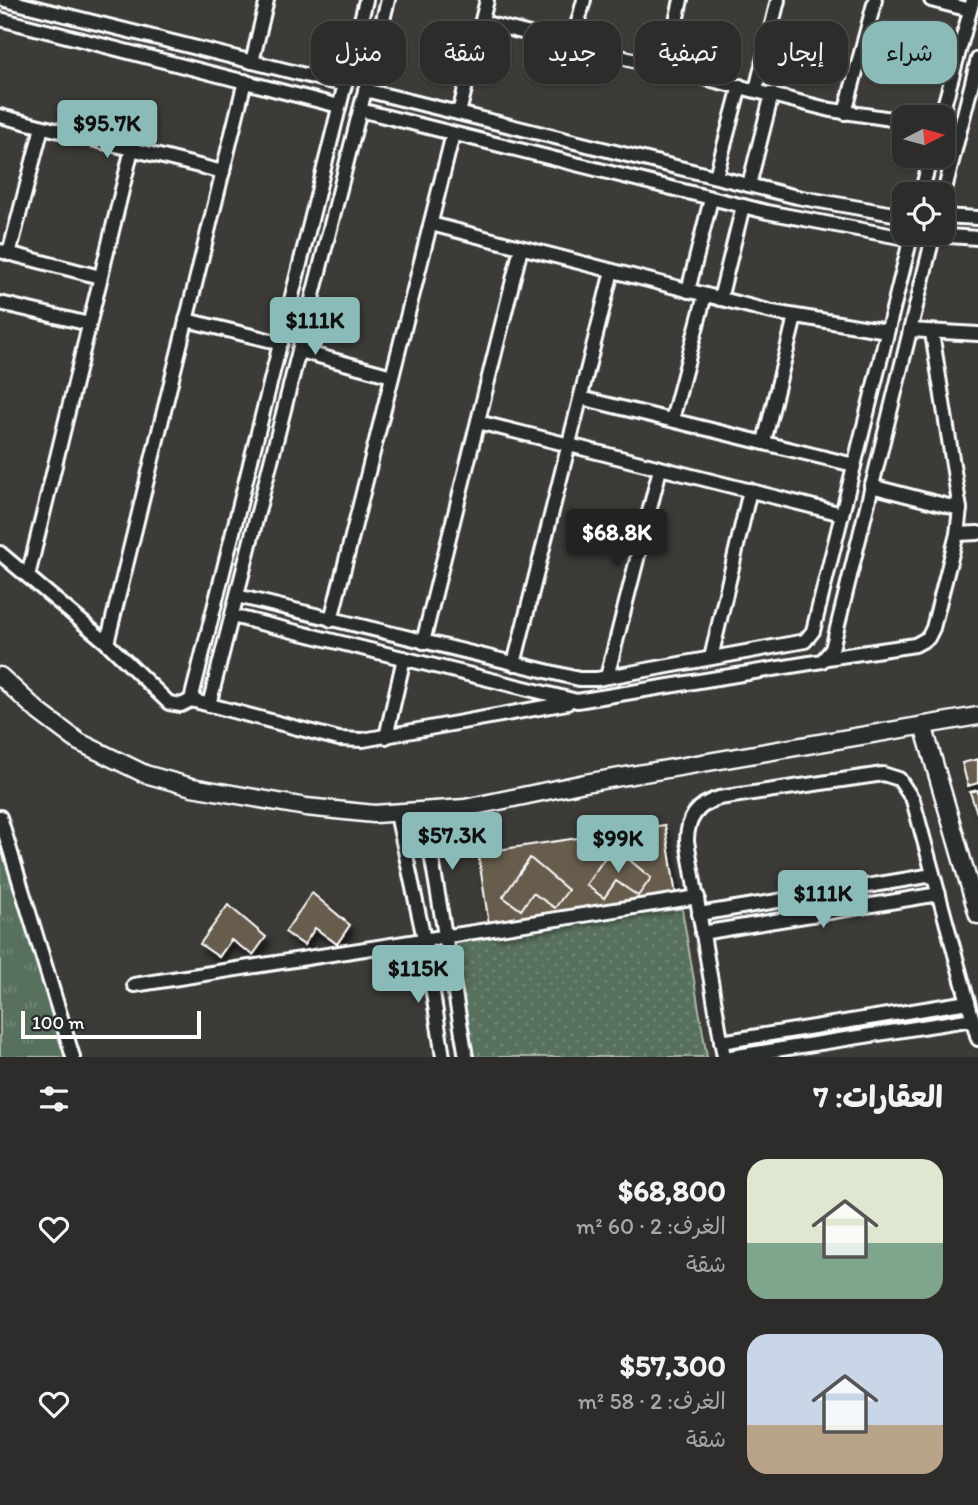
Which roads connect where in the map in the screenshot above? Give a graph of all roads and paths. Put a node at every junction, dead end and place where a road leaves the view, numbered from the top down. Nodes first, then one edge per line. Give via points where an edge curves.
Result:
1 (5, 0) edge
2 (267, 0) edge
3 (366, 0) edge
4 (388, 0) edge
5 (487, 0) edge
6 (584, 0) edge
7 (681, 0) edge
8 (778, 0) edge
9 (875, 0) edge
10 (931, 0) edge
11 (972, 5) edge
12 (0, 19) edge
13 (481, 21) edge
14 (578, 21) edge
15 (676, 21) edge
16 (978, 59) edge
17 (252, 62) junction
18 (245, 81) junction
19 (466, 84) edge
20 (732, 84) edge
21 (345, 85) junction
22 (740, 86) junction
23 (365, 90) junction
24 (756, 90) junction
25 (772, 94) junction
26 (944, 105) edge
27 (339, 106) junction
28 (360, 110) junction
29 (459, 113) junction
30 (845, 113) junction
31 (0, 116) edge
32 (892, 119) edge
33 (963, 121) junction
34 (978, 123) edge
35 (42, 127) junction
36 (453, 134) junction
37 (132, 149) junction
38 (223, 172) junction
39 (716, 176) junction
40 (947, 182) edge
41 (749, 185) junction
42 (711, 200) junction
43 (743, 206) junction
44 (892, 214) edge
45 (955, 217) edge
46 (978, 218) edge
47 (431, 224) junction
48 (892, 233) edge
49 (955, 236) edge
50 (978, 238) edge
51 (909, 245) edge
52 (931, 245) edge
53 (521, 248) junction
54 (5, 253) edge
55 (612, 271) junction
56 (100, 277) junction
57 (688, 291) junction
58 (705, 295) junction
59 (720, 299) junction
60 (0, 303) edge
61 (794, 317) junction
62 (186, 320) junction
63 (89, 324) junction
64 (910, 330) junction
65 (887, 331) junction
66 (932, 333) junction
67 (978, 334) edge
68 (281, 343) junction
69 (300, 351) junction
70 (392, 376) junction
71 (581, 398) junction
72 (672, 420) junction
73 (478, 422) junction
74 (764, 442) junction
75 (569, 445) junction
76 (854, 465) junction
77 (660, 469) junction
78 (871, 486) junction
79 (750, 490) junction
80 (960, 509) junction
81 (842, 514) junction
82 (978, 533) edge
83 (957, 534) junction
84 (0, 553) edge
85 (28, 576) junction
86 (237, 596) junction
87 (232, 617) junction
88 (331, 620) junction
89 (423, 642) junction
90 (107, 643) junction
91 (404, 658) junction
92 (710, 658) junction
93 (827, 658) junction
94 (514, 664) junction
95 (0, 676) edge
96 (607, 677) junction
97 (191, 700) junction
98 (577, 701) junction
99 (209, 705) junction
100 (978, 716) edge
101 (923, 726) junction
102 (386, 737) junction
103 (424, 813) junction
104 (397, 814) junction
105 (0, 817) edge
106 (933, 875) junction
107 (939, 894) junction
108 (698, 897) junction
109 (699, 914) junction
110 (978, 915) edge
111 (702, 933) junction
112 (447, 937) junction
113 (424, 942) junction
114 (134, 985) dead end
115 (968, 1002) junction
116 (973, 1019) junction
117 (978, 1039) edge
118 (721, 1042) junction
119 (73, 1057) edge
120 (443, 1057) edge
121 (466, 1057) edge
122 (724, 1057) edge
123 (732, 1057) edge

1 - 17 street
2 - 17 street
3 - 21 street
4 - 23 street
5 - 13 street
6 - 14 street
7 - 15 street
8 - 24 street
9 - 30 street
10 - 11 street
11 - 26 street
12 - 18 street
16 - 33 street
17 - 21 street
18 - 27 street
18 - 38 street
19 - 29 street
20 - 22 street
21 - 27 street
22 - 24 street
22 - 39 street
23 - 28 street
23 - 29 street
24 - 25 street
25 - 30 street
25 - 41 street
27 - 68 street
28 - 36 street
28 - 69 street
29 - 39 street
30 - 32 street
31 - 35 street
33 - 34 street
33 - 40 street
35 - 37 street
35 - 54 street
36 - 42 street
36 - 47 street
37 - 38 street
37 - 56 street
38 - 62 street
39 - 41 street
41 - 44 street via 820,203
42 - 43 street
42 - 57 street
43 - 48 street
43 - 59 street
45 - 46 street
47 - 53 street
47 - 70 street
49 - 50 street
51 - 65 street
52 - 64 street
53 - 55 street
53 - 73 street
54 - 56 street
55 - 57 street
55 - 71 street
56 - 63 street
57 - 58 street
58 - 59 street
58 - 72 street
59 - 61 street
60 - 63 street
61 - 65 street
61 - 74 street
62 - 68 street
62 - 90 street
63 - 85 street
64 - 66 street
64 - 78 street
65 - 76 street
66 - 67 street
66 - 80 street
68 - 97 street
69 - 70 street
69 - 86 street
70 - 88 street
71 - 72 street
71 - 75 street
72 - 74 street
73 - 75 street
73 - 89 street
74 - 76 street
75 - 77 street
75 - 94 street
76 - 81 street
77 - 79 street
77 - 96 street
78 - 80 street
78 - 93 street
79 - 81 street
79 - 92 street
80 - 83 street
81 - 92 street via 808,638
82 - 83 street
83 - 93 street via 928,638 915,646
84 - 85 street
85 - 90 street
86 - 87 street
86 - 88 street
87 - 91 street
87 - 99 street
88 - 89 street
89 - 94 street
90 - 97 street via 164,701 181,705
91 - 98 street
91 - 102 street
92 - 96 street
93 - 98 street
94 - 96 street via 569,678
95 - 104 street via 79,742 145,774 306,807
97 - 99 street
98 - 102 street
99 - 102 street via 340,739
100 - 101 street
101 - 103 street
101 - 110 street
103 - 104 street
103 - 112 street
104 - 113 street
105 - 119 street
106 - 107 street
106 - 108 street via 910,792 899,779 874,775 719,798 701,806 687,831
106 - 109 street
107 - 111 street
107 - 115 street
108 - 109 street
108 - 112 street
109 - 111 street
111 - 118 street
112 - 113 street
112 - 121 street
113 - 114 street
113 - 120 street
115 - 116 street
115 - 118 street
116 - 117 street
116 - 123 street
118 - 122 street

